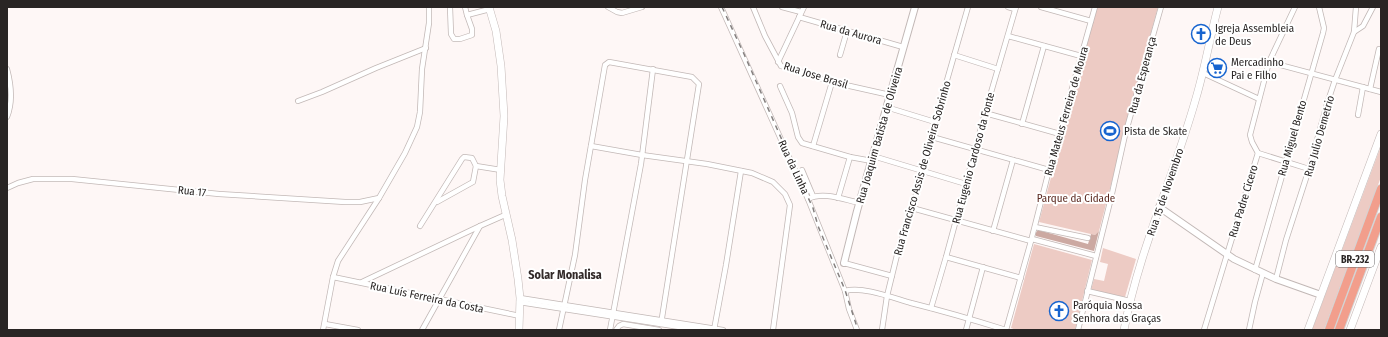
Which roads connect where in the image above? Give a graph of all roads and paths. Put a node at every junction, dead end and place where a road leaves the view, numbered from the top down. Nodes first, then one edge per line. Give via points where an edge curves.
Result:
1 (429, 7) edge
2 (450, 7) edge
3 (465, 7) edge
4 (608, 7) edge
5 (642, 7) edge
6 (721, 7) edge
7 (753, 7) edge
8 (782, 7) edge
9 (915, 7) edge
10 (968, 7) edge
11 (1008, 7) edge
12 (1041, 7) edge
13 (1095, 7) edge
14 (1160, 7) edge
15 (1218, 7) edge
16 (1295, 7) edge
17 (1319, 7) edge
18 (1356, 7) edge
19 (1374, 7) edge
20 (490, 8) edge
21 (1015, 8) edge
22 (1054, 9) edge
23 (801, 12) edge
24 (467, 15) junction
25 (1091, 21) junction
26 (848, 31) junction
27 (1354, 32) junction
28 (1008, 36) junction
29 (1044, 46) junction
30 (903, 47) junction
31 (426, 48) junction
32 (1379, 49) dead end
33 (840, 55) dead end
34 (954, 55) junction
35 (1081, 56) junction
36 (778, 62) junction
37 (1269, 62) junction
38 (7, 68) edge
39 (653, 69) junction
40 (998, 69) junction
41 (1203, 73) junction
42 (1311, 73) junction
43 (1335, 80) junction
44 (832, 82) junction
45 (780, 86) dead end
46 (1363, 87) junction
47 (1370, 89) junction
48 (1381, 92) edge
49 (890, 95) junction
50 (1259, 99) junction
51 (298, 101) dead end
52 (886, 107) junction
53 (985, 113) junction
54 (1358, 115) dead end
55 (7, 117) edge
56 (935, 122) junction
57 (1022, 124) junction
58 (1060, 134) junction
59 (1381, 134) edge
60 (932, 137) junction
61 (591, 146) junction
62 (813, 146) junction
63 (976, 149) junction
64 (1258, 153) junction
65 (642, 155) junction
66 (850, 157) junction
67 (872, 158) junction
68 (1013, 160) junction
69 (1286, 161) junction
70 (687, 162) junction
71 (476, 166) junction
72 (1309, 169) junction
73 (501, 170) junction
74 (802, 170) dead end
75 (1049, 170) junction
76 (741, 171) junction
77 (923, 172) junction
78 (966, 184) junction
79 (7, 188) edge
80 (1381, 189) edge
81 (378, 198) junction
82 (810, 198) junction
83 (838, 198) junction
84 (435, 202) junction
85 (860, 203) junction
86 (1159, 207) junction
87 (912, 208) junction
88 (505, 215) junction
89 (1381, 217) edge
90 (956, 221) junction
91 (420, 226) dead end
92 (480, 226) junction
93 (1035, 226) junction
94 (993, 231) junction
95 (1088, 238) dead end
96 (1032, 240) junction
97 (1381, 247) edge
98 (1226, 255) junction
99 (1096, 256) junction
100 (946, 257) junction
101 (844, 263) joint
102 (983, 267) junction
103 (1255, 270) junction
104 (1264, 273) junction
105 (892, 276) junction
106 (334, 277) junction
107 (1021, 278) junction
108 (1276, 279) junction
109 (362, 283) junction
110 (845, 291) junction
111 (1087, 291) junction
112 (1321, 295) junction
113 (887, 296) junction
114 (439, 300) junction
115 (519, 300) junction
116 (1130, 301) junction
117 (563, 307) junction
118 (931, 308) junction
119 (613, 315) junction
120 (520, 316) junction
121 (969, 318) junction
122 (661, 322) junction
123 (325, 324) junction
124 (714, 329) edge
125 (323, 330) edge
126 (358, 330) edge
127 (422, 330) edge
128 (519, 330) edge
129 (559, 330) edge
130 (610, 330) edge
131 (616, 330) edge
132 (659, 330) edge
133 (699, 330) edge
134 (723, 330) edge
135 (773, 330) edge
136 (857, 330) edge
137 (882, 330) edge
138 (966, 330) edge
139 (1006, 330) edge
140 (1078, 330) edge
141 (1124, 330) edge
142 (1204, 330) edge
143 (1249, 330) edge
144 (1308, 330) edge
145 (1329, 330) edge
146 (1339, 330) edge
147 (1350, 330) edge

1 - 31 street
2 - 24 street via 451,34 454,39 472,34
3 - 24 street
4 - 5 street via 622,13
6 - 82 street, Rua da Linha
7 - 36 street, Rua Jose Brasil
8 - 23 street, Rua da Aurora
9 - 30 street, Rua Joaquim Batista de Oliveira
10 - 34 street, Rua Francisco Assis de Oliveira Sobrinho
11 - 21 street
12 - 22 street
13 - 25 street, Rua Mateus Ferreira de Moura
14 - 99 street, Rua da Esperança via 1125,135
15 - 41 main road, Rua 15 de Novembro
16 - 37 street, Rua Padre Cicero
17 - 42 street, Rua Miguel Bento via 1324,31
18 - 27 street
19 - 27 street via 1363,26
20 - 24 street
20 - 73 main road via 498,42 503,87
21 - 28 street, Rua Eugenio Cardoso da Fonte
22 - 25 street
23 - 26 street, Rua da Aurora
23 - 36 street
25 - 35 street, Rua Mateus Ferreira de Moura
26 - 30 street, Rua da Aurora
26 - 33 street
27 - 43 street, Rua Julio Demetrio
28 - 29 street
28 - 40 street, Rua Eugenio Cardoso da Fonte
29 - 35 street
29 - 57 street
30 - 49 street, Rua Joaquim Batista de Oliveira
31 - 51 street
31 - 81 street via 417,127
32 - 47 street
34 - 40 street
34 - 56 street, Rua Francisco Assis de Oliveira Sobrinho
35 - 58 street, Rua Mateus Ferreira de Moura
36 - 44 street, Rua Jose Brasil via 781,66
37 - 42 street
37 - 50 street, Rua Padre Cicero
38 - 55 street via 11,100
39 - 61 street via 609,62 605,64
39 - 65 street
39 - 70 street via 692,77 699,84
40 - 53 street, Rua Eugenio Cardoso da Fonte
41 - 50 street
41 - 86 main road, Rua 15 de Novembro
42 - 43 street
42 - 69 street, Rua Miguel Bento
43 - 46 street
43 - 72 street, Rua Julio Demetrio
44 - 49 street, Rua Jose Brasil
44 - 62 street
45 - 62 street via 800,141
46 - 47 street
46 - 54 street
47 - 48 street
49 - 52 street, Rua Joaquim Batista de Oliveira
50 - 64 street, Rua Padre Cicero via 1250,135
52 - 56 street
52 - 67 street, Rua Joaquim Batista de Oliveira
53 - 57 street
53 - 63 street, Rua Eugenio Cardoso da Fonte
56 - 60 street, Rua Francisco Assis de Oliveira Sobrinho
57 - 58 street
58 - 75 street, Rua Mateus Ferreira de Moura
59 - 112 main road
60 - 63 street
60 - 77 street, Rua Francisco Assis de Oliveira Sobrinho
61 - 65 street
61 - 117 street via 575,255
62 - 66 street
63 - 68 street
63 - 78 street, Rua Eugenio Cardoso da Fonte
64 - 69 street
64 - 98 street, Rua Padre Cicero
65 - 70 street
65 - 119 street
66 - 67 street
66 - 83 street
67 - 77 street
67 - 85 street, Rua Joaquim Batista de Oliveira
68 - 75 street
68 - 94 street
69 - 72 street
69 - 103 street, Rua Miguel Bento
70 - 76 street
70 - 122 street
71 - 73 street
71 - 84 street via 473,182
71 - 84 street via 472,158 462,158
72 - 108 street, Rua Julio Demetrio
73 - 88 main road
74 - 82 street via 810,188
75 - 93 street, Rua Mateus Ferreira de Moura
76 - 124 street
76 - 135 street via 773,182 785,194 790,205
77 - 78 street
77 - 87 street, Rua Francisco Assis de Oliveira Sobrinho
78 - 90 street, Rua Eugenio Cardoso da Fonte
79 - 81 street, Rua 17 via 33,179 72,179 220,194 345,202
80 - 145 highway, BR-232
81 - 106 street via 338,262
82 - 83 street
82 - 110 street, Rua da Linha
83 - 85 street
84 - 91 street
85 - 101 street, Rua Joaquim Batista de Oliveira
86 - 98 street
86 - 116 main road, Rua 15 de Novembro
87 - 90 street
87 - 105 street, Rua Francisco Assis de Oliveira Sobrinho
88 - 92 street
88 - 115 main road via 516,262
89 - 146 highway, BR-232
90 - 94 street
90 - 100 street, Rua Eugenio Cardoso da Fonte
92 - 109 street
92 - 114 street
93 - 95 street
93 - 96 street, Rua Mateus Ferreira de Moura
94 - 96 street
96 - 99 street
96 - 107 street, Rua Mateus Ferreira de Moura
97 - 147 main road
98 - 103 street
98 - 142 street, Rua Padre Cicero
99 - 111 street, Rua da Esperança
100 - 102 street
100 - 118 street, Rua Eugenio Cardoso da Fonte
101 - 105 street
102 - 107 street
102 - 121 street
103 - 104 street
104 - 108 street
104 - 143 street
105 - 113 street, Rua Francisco Assis de Oliveira Sobrinho
106 - 109 street, Rua Luís Ferreira da Costa
106 - 123 street
107 - 139 street, Rua Mateus Ferreira de Moura
108 - 112 street
109 - 114 street, Rua Luís Ferreira da Costa
110 - 113 street via 863,291
110 - 136 street, Rua da Linha
111 - 116 street
111 - 140 street, Rua da Esperança
112 - 144 main road
113 - 118 street
113 - 137 street, Rua Francisco Assis de Oliveira Sobrinho
114 - 120 street, Rua Luís Ferreira da Costa
114 - 127 street
115 - 117 street
115 - 120 main road
116 - 141 main road, Rua 15 de Novembro
117 - 119 street
117 - 129 street
118 - 121 street
119 - 122 street
119 - 130 street
120 - 128 main road
121 - 138 street
121 - 139 street
122 - 124 street
122 - 133 street
123 - 125 street
123 - 126 street
124 - 134 street
131 - 132 street via 623,324

